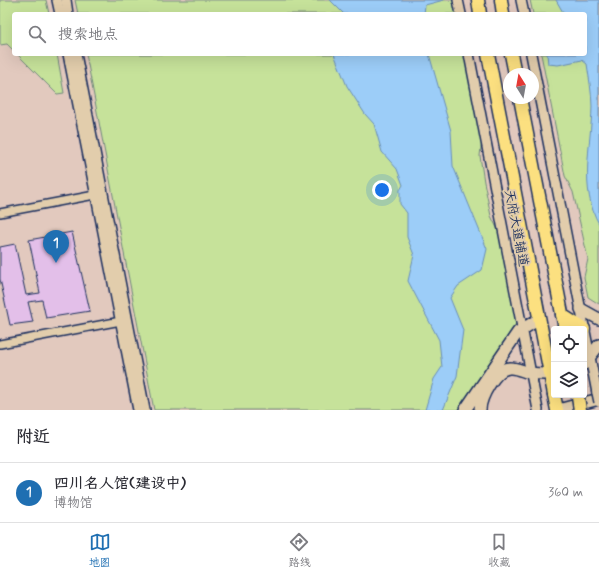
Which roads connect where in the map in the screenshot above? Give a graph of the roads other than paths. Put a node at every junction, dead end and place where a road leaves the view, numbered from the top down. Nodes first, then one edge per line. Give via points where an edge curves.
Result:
1 (58, 0) edge
2 (66, 0) edge
3 (458, 0) edge
4 (478, 0) edge
5 (501, 0) edge
6 (521, 0) edge
7 (60, 12) edge
8 (68, 12) edge
9 (461, 12) edge
10 (480, 12) edge
11 (504, 12) edge
12 (524, 12) edge
13 (68, 56) edge
14 (76, 56) edge
15 (469, 56) edge
16 (488, 56) edge
17 (511, 56) edge
18 (531, 56) edge
19 (514, 68) edge
20 (521, 104) edge
21 (99, 194) junction
22 (0, 213) edge
23 (581, 309) junction
24 (562, 315) junction
25 (539, 319) junction
26 (599, 319) edge
27 (124, 320) junction
28 (564, 326) edge
29 (579, 326) edge
30 (584, 326) edge
31 (522, 329) junction
32 (0, 344) edge
33 (599, 344) edge
34 (587, 360) edge
35 (531, 374) junction
36 (550, 374) junction
37 (578, 398) edge
38 (598, 398) edge
39 (556, 402) edge
40 (538, 409) edge
41 (138, 410) edge
42 (145, 410) edge
43 (465, 410) edge
44 (480, 410) edge
45 (580, 410) edge

1 - 7 street
2 - 8 street
3 - 9 street
4 - 10 highway
5 - 11 highway
6 - 12 street
13 - 21 street
14 - 21 street
15 - 31 street, 天府大道辅道
16 - 25 highway
17 - 19 highway
18 - 23 street
20 - 24 highway
21 - 22 street
21 - 27 street
23 - 26 main road
23 - 30 street
24 - 28 highway
24 - 29 highway
25 - 31 main road
25 - 36 highway
27 - 32 street
27 - 41 street
27 - 42 street
31 - 35 street, 天府大道辅道
31 - 43 main road
33 - 34 main road
34 - 38 street
35 - 36 main road
35 - 40 street, 天府大道辅道
35 - 44 main road via 505,369 484,392
36 - 39 highway
37 - 45 highway, bridge
38 - 39 main road

